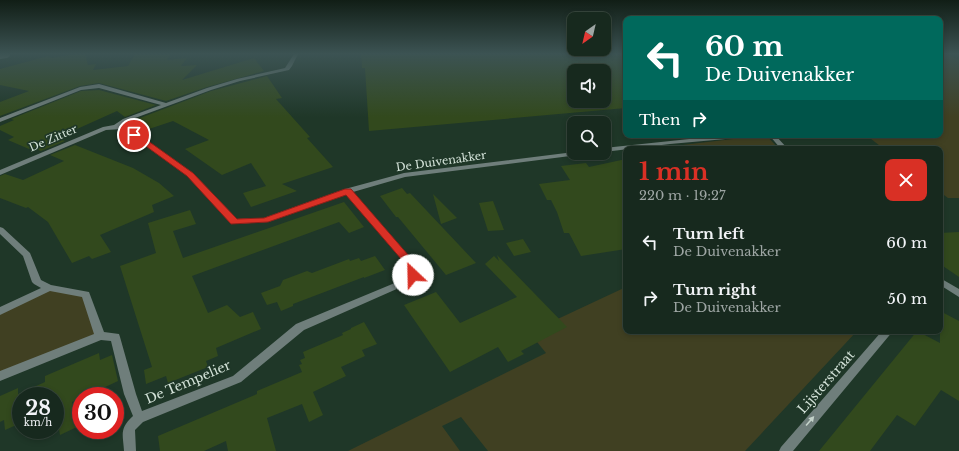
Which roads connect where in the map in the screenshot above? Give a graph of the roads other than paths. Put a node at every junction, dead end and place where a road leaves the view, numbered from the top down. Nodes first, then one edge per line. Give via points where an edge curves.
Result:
1 (261, 75) edge
2 (164, 104) junction
3 (0, 120) edge
4 (116, 127) junction
5 (715, 138) edge
6 (775, 138) edge
7 (637, 146) edge
8 (782, 146) edge
9 (623, 148) edge
10 (611, 149) edge
11 (567, 154) edge
12 (0, 173) edge
13 (348, 191) junction
14 (0, 230) edge
15 (943, 283) edge
16 (49, 288) junction
17 (959, 294) edge
18 (0, 311) edge
19 (885, 334) edge
20 (100, 336) junction
21 (0, 376) edge
22 (139, 418) junction
23 (130, 451) edge
24 (785, 451) edge

1 - 2 street
2 - 3 street via 92,86
2 - 4 street via 125,120
4 - 12 street, De Zitter via 104,128
4 - 13 street, De Duivenakker via 123,127 190,174 235,222 265,220
5 - 7 street
6 - 8 street
9 - 10 street
11 - 13 street, De Duivenakker via 404,175
13 - 22 street, De Tempelier via 413,267 413,275 399,285 300,327 237,379
14 - 16 street via 27,255 37,282
15 - 17 street
16 - 18 street
16 - 20 street via 86,294
24 -> 19 street, Lijsterstraat
20 - 21 street
20 - 22 street via 115,337
22 - 23 street, De Tempelier via 130,428

